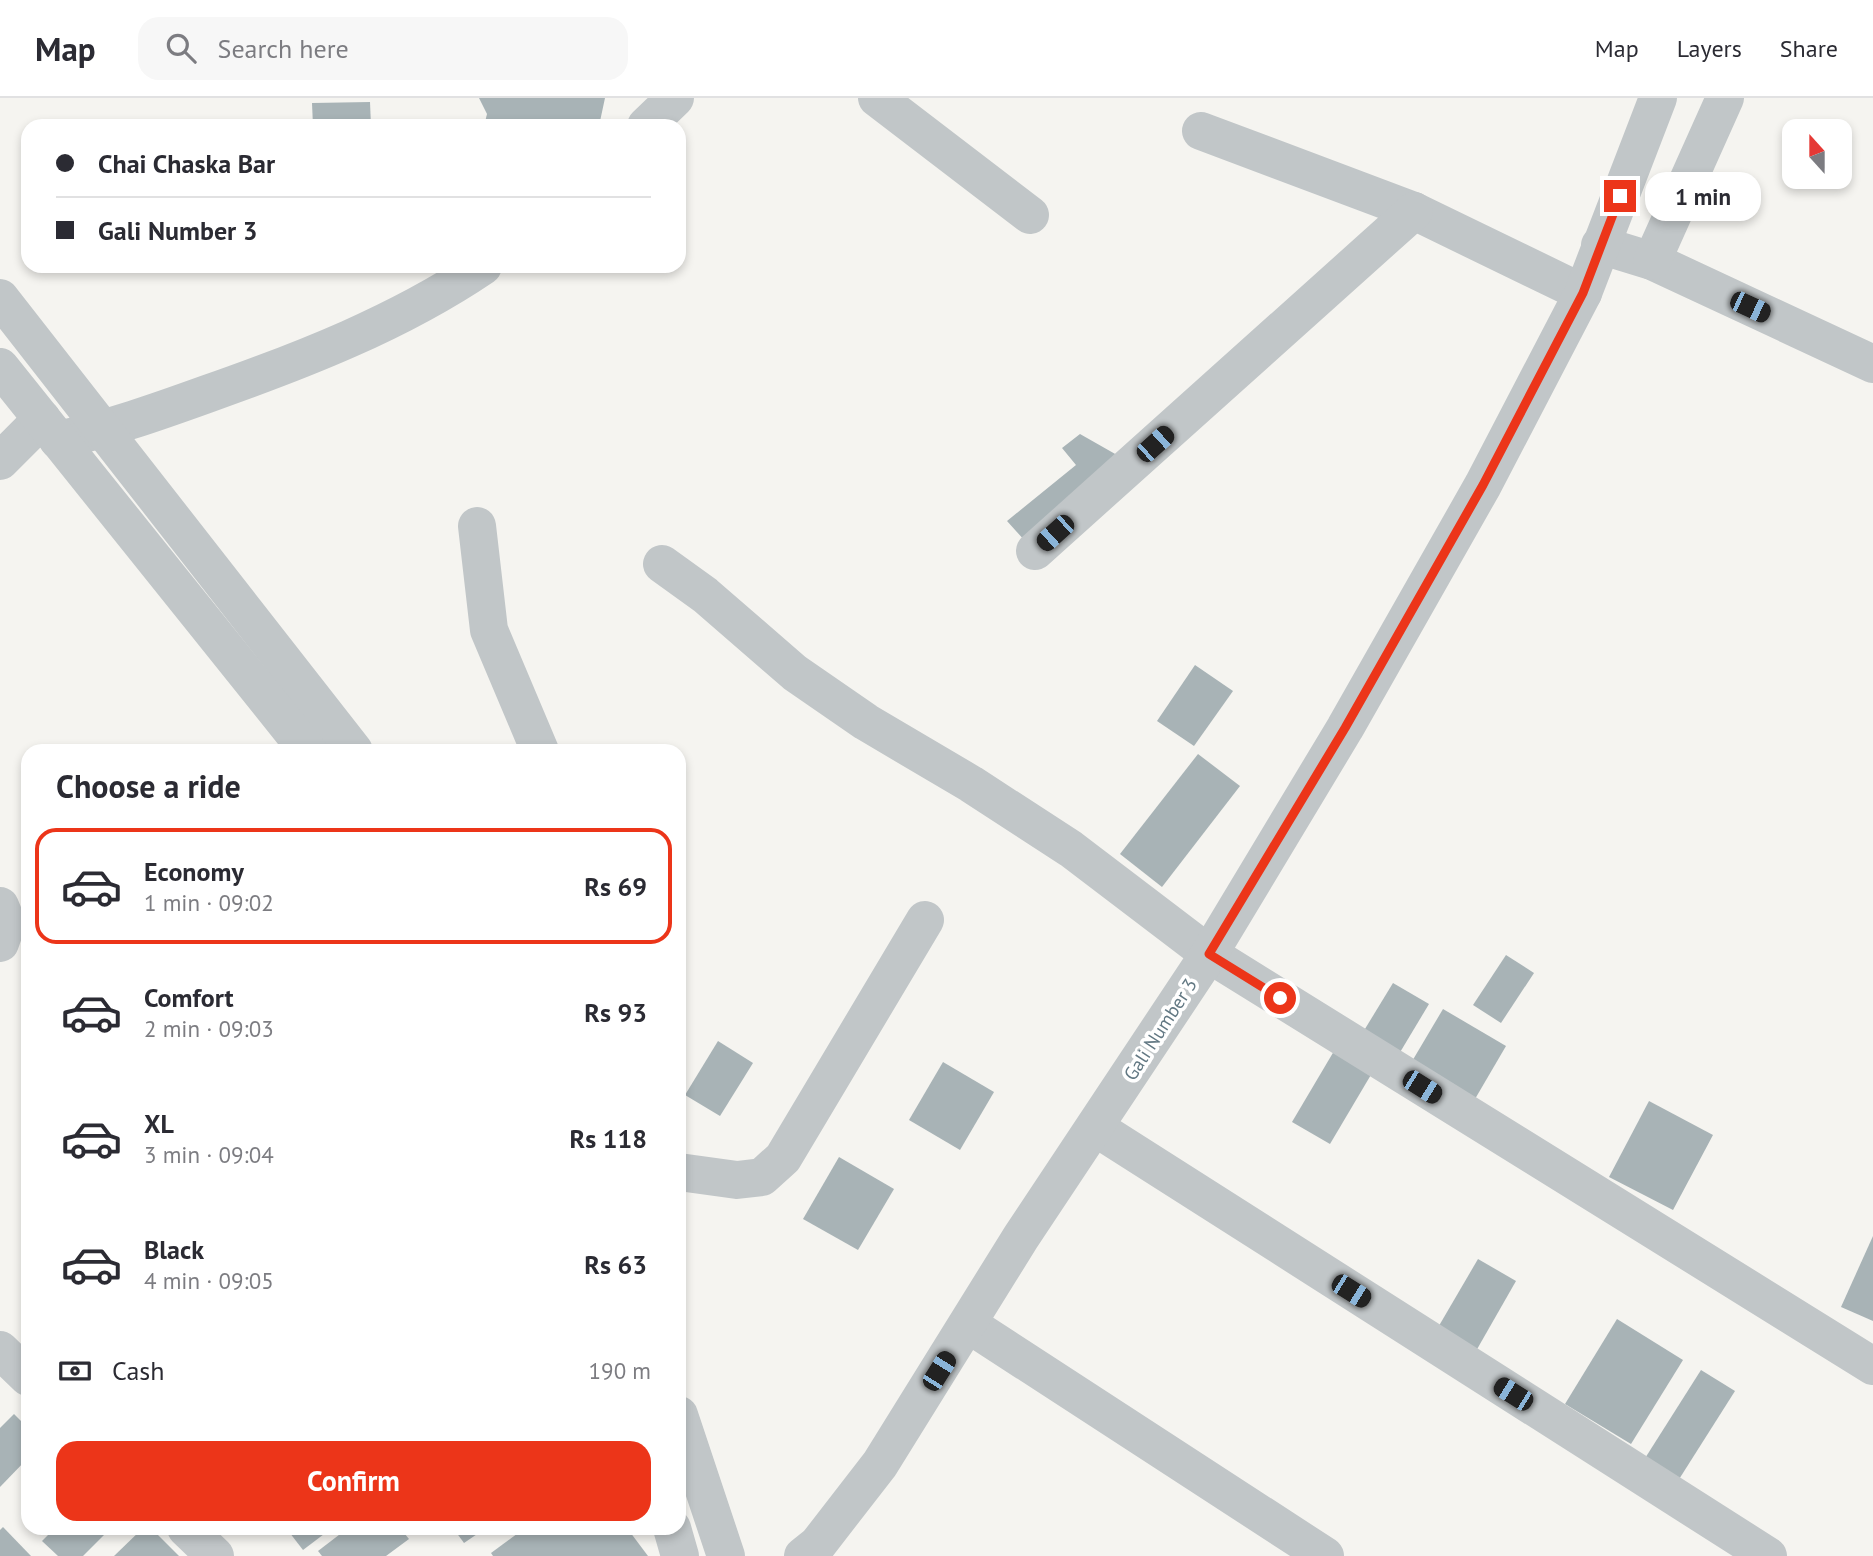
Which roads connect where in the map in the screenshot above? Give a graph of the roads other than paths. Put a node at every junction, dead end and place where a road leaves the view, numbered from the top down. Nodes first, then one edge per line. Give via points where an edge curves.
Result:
1 (675, 98) edge
2 (877, 98) edge
3 (1658, 98) edge
4 (1725, 98) edge
5 (653, 119) edge
6 (1201, 131) dead end
7 (1414, 211) junction
8 (1030, 215) dead end
9 (1600, 245) junction
10 (1652, 261) junction
11 (473, 273) edge
12 (1583, 293) junction
13 (0, 298) edge
14 (1873, 364) edge
15 (5, 385) edge
16 (50, 430) junction
17 (103, 431) junction
18 (0, 461) edge
19 (477, 526) dead end
20 (1035, 551) dead end
21 (662, 564) dead end
22 (302, 744) edge
23 (349, 744) edge
24 (537, 744) edge
25 (0, 906) edge
26 (925, 920) dead end
27 (0, 943) edge
28 (1209, 954) junction
29 (1096, 1128) junction
30 (686, 1173) edge
31 (968, 1324) junction
32 (0, 1350) edge
33 (1873, 1366) edge
34 (21, 1370) edge
35 (686, 1436) edge
36 (193, 1535) edge
37 (674, 1535) edge
38 (215, 1556) edge
39 (680, 1556) edge
40 (726, 1556) edge
41 (803, 1556) edge
42 (1325, 1556) edge
43 (1768, 1556) edge

1 - 5 street
2 - 8 street
3 - 9 street, Gali Number 3
4 - 10 street
6 - 7 street
7 - 12 street
7 - 20 street
9 - 10 street
9 - 12 street, Gali Number 3
10 - 14 street
11 - 17 street via 439,296 279,369
12 - 28 street, Gali Number 3 via 1483,485
13 - 17 street
15 - 16 street
16 - 17 street
16 - 18 street
16 - 22 street
17 - 23 street
19 - 24 street via 489,630
21 - 28 street via 795,673 1070,849
25 - 27 street via 6,923
26 - 30 street via 783,1158 762,1177 737,1180
28 - 29 street, Gali Number 3
28 - 33 street
29 - 31 street, Gali Number 3
29 - 43 street
31 - 41 street, Gali Number 3 via 880,1464 818,1544
31 - 42 street
32 - 34 street
35 - 40 street
36 - 38 street
37 - 39 street

